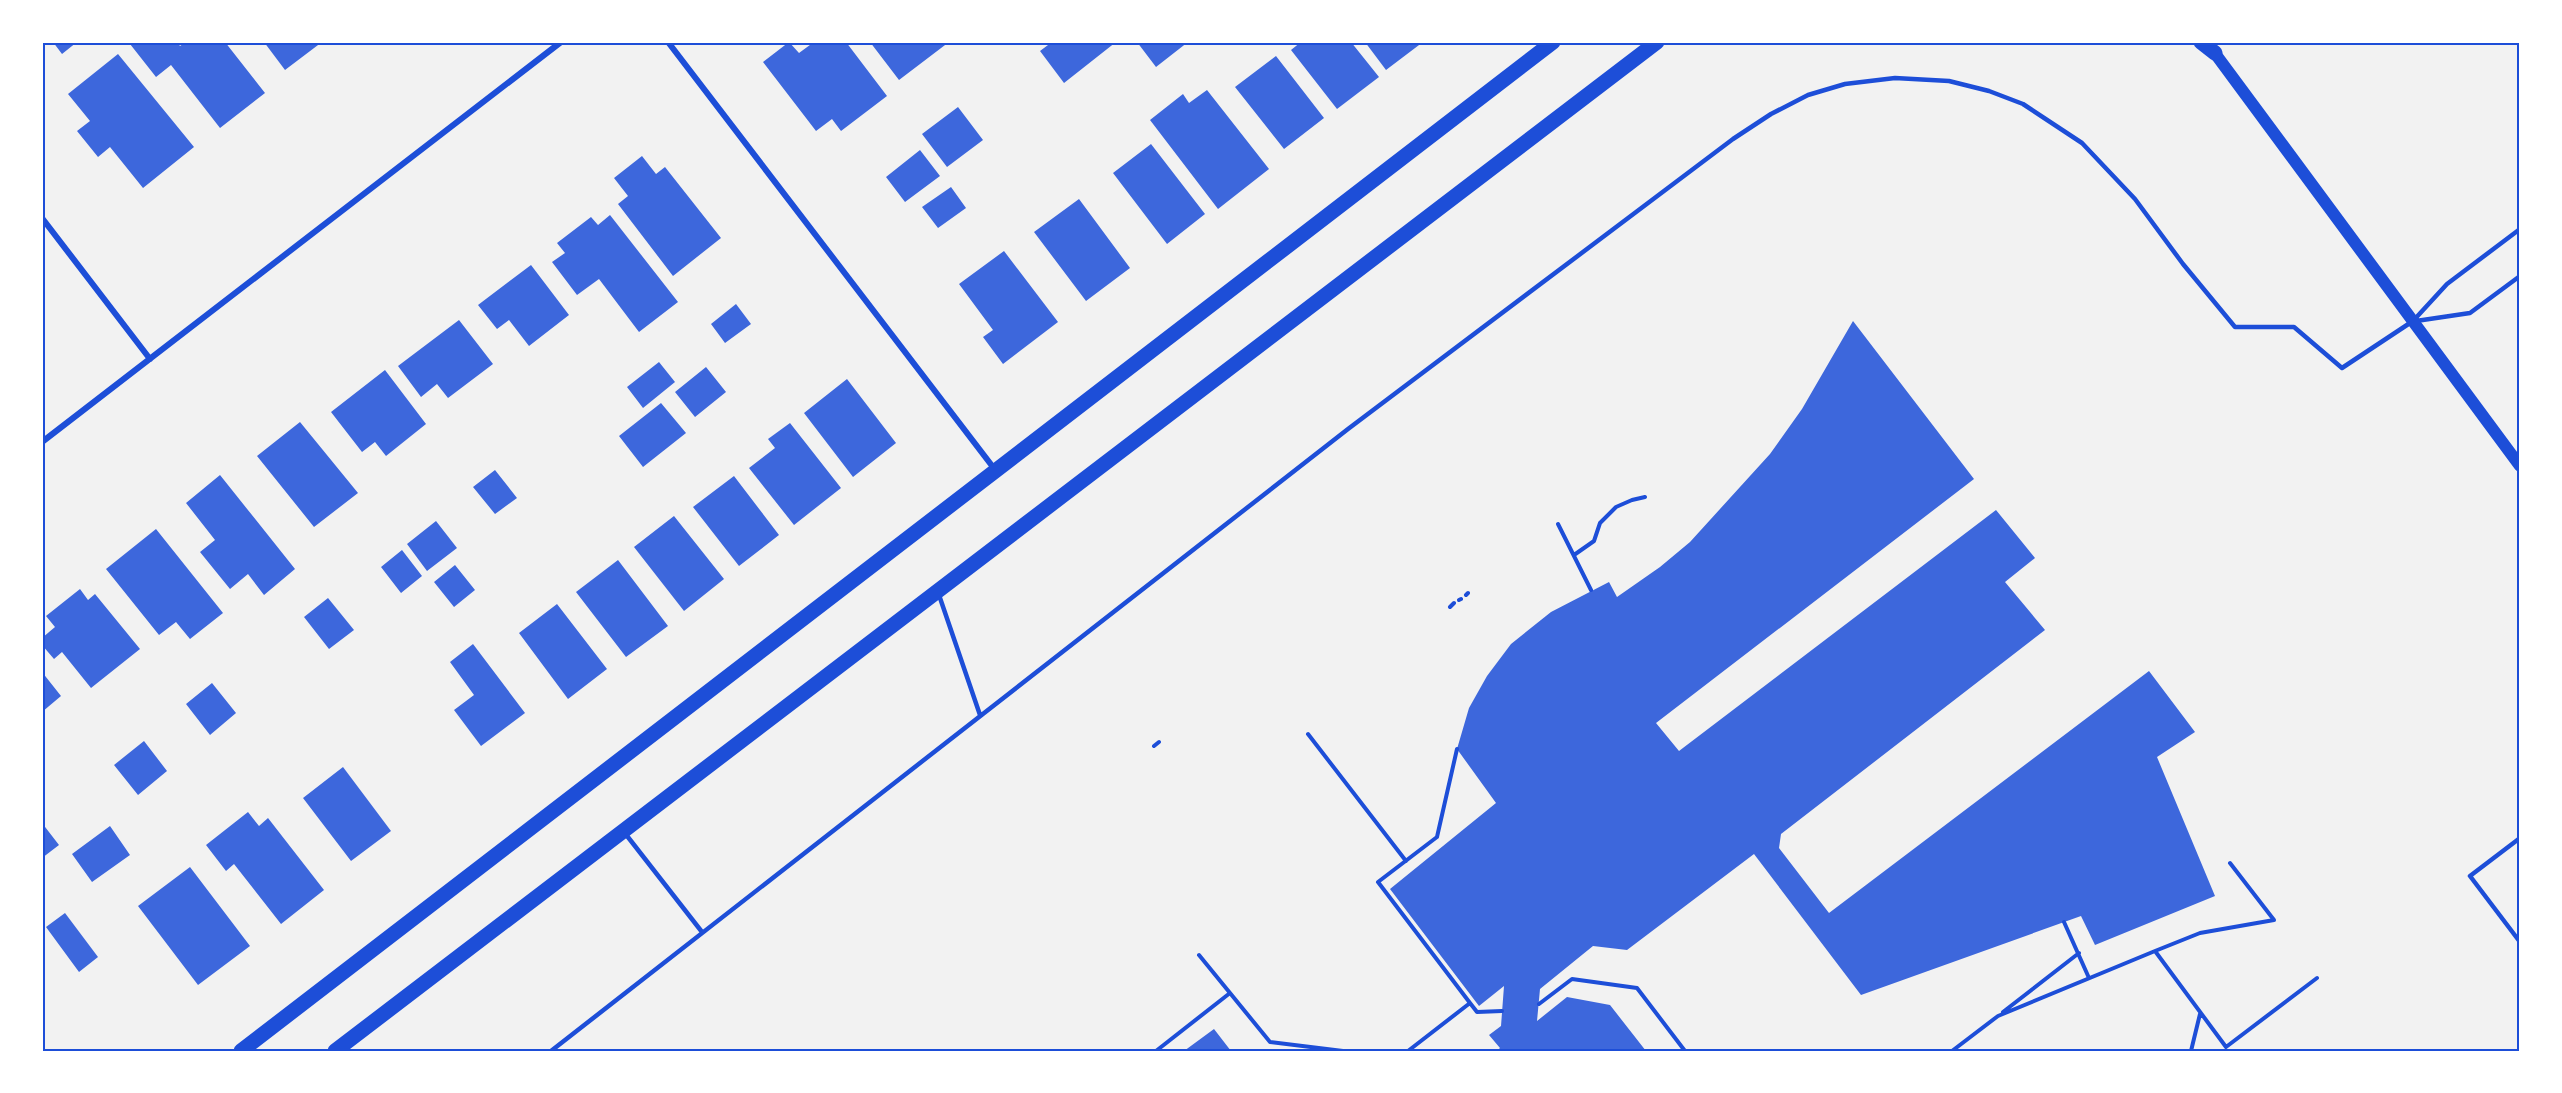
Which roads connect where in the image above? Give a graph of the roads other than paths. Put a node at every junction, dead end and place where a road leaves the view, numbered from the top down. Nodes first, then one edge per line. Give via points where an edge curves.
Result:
1 (561, 42) edge
2 (668, 42) edge
3 (1553, 42) edge
4 (1657, 42) edge
5 (2201, 42) edge
6 (2211, 47) edge
7 (42, 218) edge
8 (2520, 229) edge
9 (2520, 276) edge
10 (2413, 321) junction
11 (150, 359) junction
12 (42, 442) edge
13 (2520, 466) edge
14 (996, 472) junction
15 (937, 590) junction
16 (980, 715) junction
17 (623, 831) junction
18 (2520, 838) edge
19 (702, 932) junction
20 (2520, 942) edge
21 (241, 1051) edge
22 (335, 1051) edge
23 (551, 1051) edge

1 - 11 street
2 - 14 street
3 - 14 main road
4 - 15 main road
5 - 6 main road
6 - 10 main road
7 - 11 street
8 - 10 lane via 2448,284
9 - 10 lane via 2470,313
10 - 13 main road
10 - 16 lane via 2342,368 2294,327 2235,327 2134,198 2082,142 2023,104 1949,81 1895,78 1845,84 1808,94 1733,139 1365,416
11 - 12 street
14 - 21 main road
15 - 16 lane
15 - 17 main road
16 - 19 lane
17 - 19 lane
17 - 22 main road
18 - 20 lane via 2470,876
19 - 23 lane

